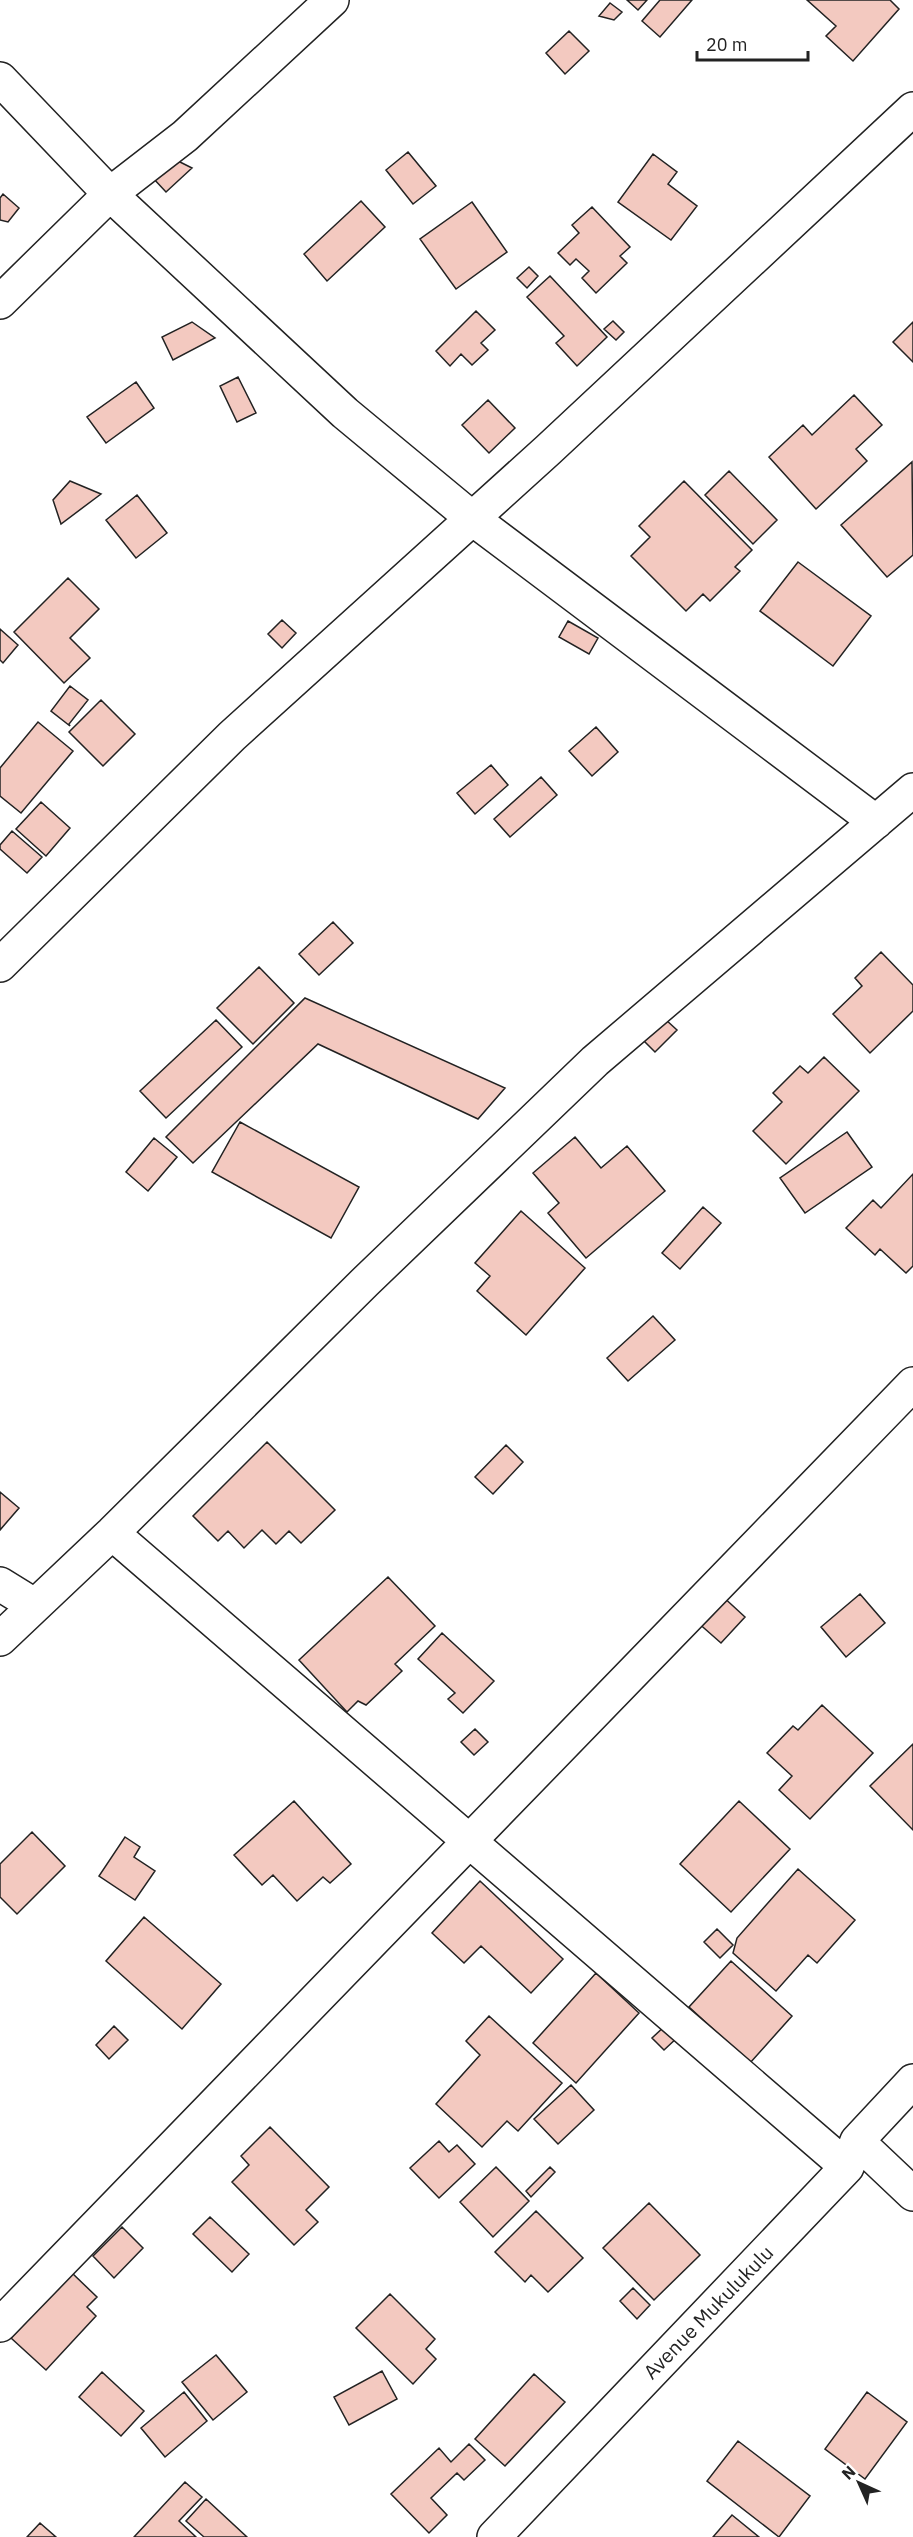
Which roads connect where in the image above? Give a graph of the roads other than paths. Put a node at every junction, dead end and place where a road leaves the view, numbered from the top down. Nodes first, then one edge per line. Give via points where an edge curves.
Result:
1 (332, 0) edge
2 (0, 79) edge
3 (913, 109) edge
4 (110, 194) junction
5 (0, 302) edge
6 (473, 519) junction
7 (913, 790) edge
8 (876, 822) junction
9 (0, 964) edge
10 (913, 1384) edge
11 (112, 1533) junction
12 (0, 1584) edge
13 (34, 1605) junction
14 (0, 1639) edge
15 (468, 1840) junction
16 (913, 2081) edge
17 (852, 2154) junction
18 (913, 2194) edge
19 (0, 2325) edge
20 (494, 2537) edge

1 - 4 street via 185,136
2 - 4 street
3 - 6 street
4 - 5 street
4 - 6 street via 345,414
6 - 8 street
6 - 9 street via 232,736
7 - 8 street
8 - 11 street via 595,1061
10 - 15 street
11 - 13 street
11 - 15 street
12 - 13 street
13 - 14 street
15 - 17 street
15 - 19 street
16 - 17 street, Avenue Mukulukulu
17 - 18 street
17 - 20 street, Avenue Mukulukulu

